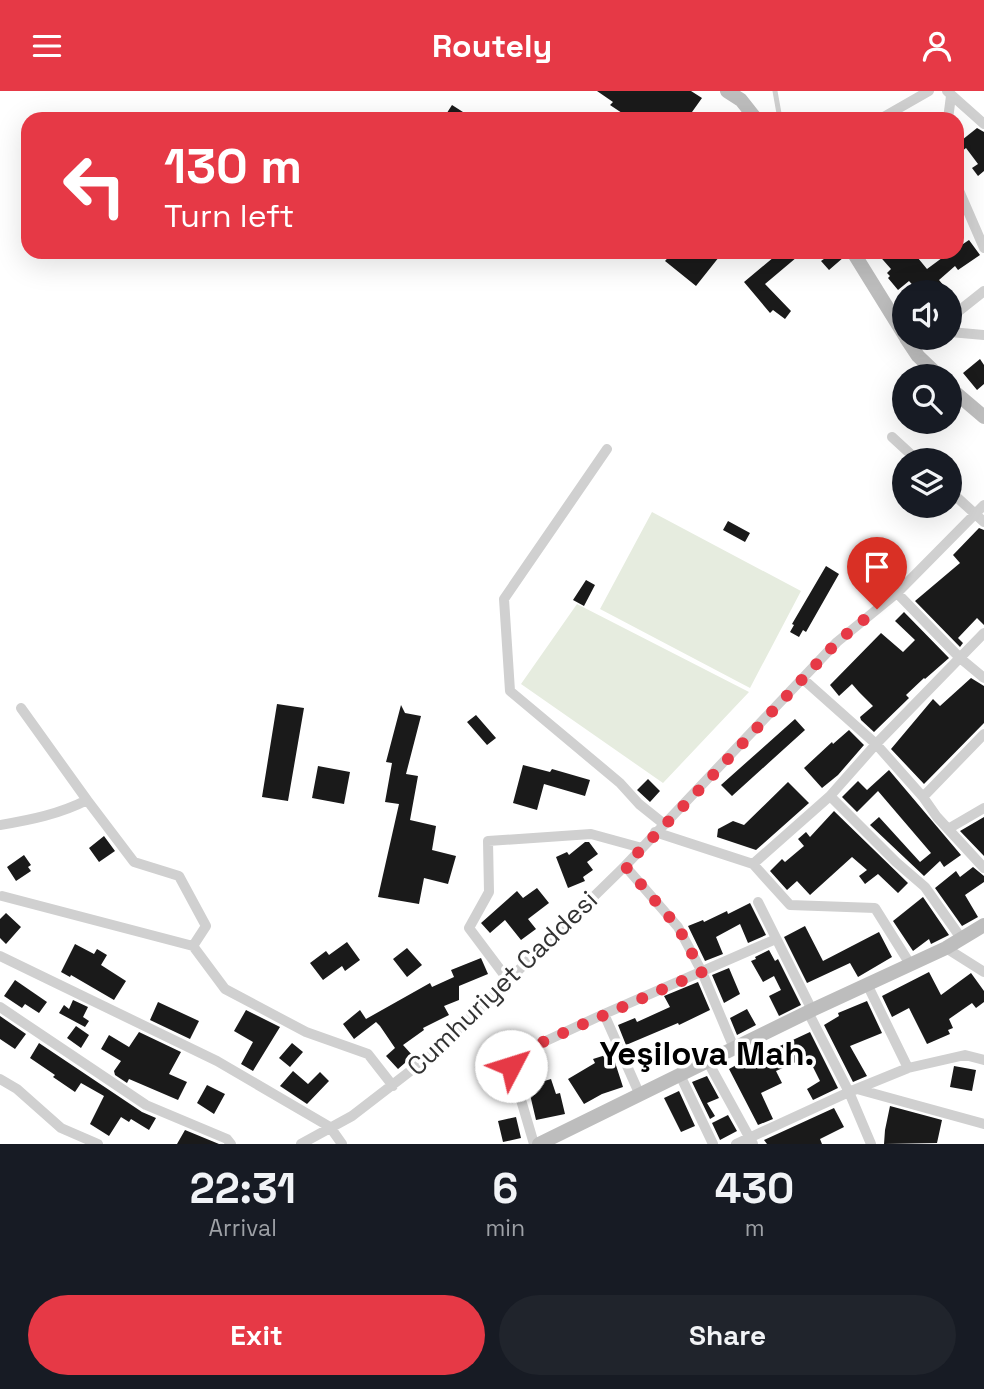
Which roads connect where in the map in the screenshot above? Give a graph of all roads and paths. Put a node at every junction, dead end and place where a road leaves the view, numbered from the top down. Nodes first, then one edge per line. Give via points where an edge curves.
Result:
1 (727, 91) edge
2 (775, 91) edge
3 (929, 91) edge
4 (949, 93) edge
5 (750, 112) edge
6 (779, 112) edge
7 (892, 112) edge
8 (948, 112) edge
9 (984, 124) edge
10 (964, 202) edge
11 (984, 248) edge
12 (857, 259) edge
13 (984, 291) edge
14 (962, 308) edge
15 (892, 314) edge
16 (962, 333) edge
17 (984, 335) edge
18 (914, 350) edge
19 (926, 364) edge
20 (962, 398) edge
21 (984, 417) edge
22 (892, 437) dead end
23 (904, 448) edge
24 (607, 449) dead end
25 (962, 502) edge
26 (984, 505) edge
27 (980, 518) edge
28 (897, 593) junction
29 (984, 633) edge
30 (960, 657) junction
31 (803, 678) junction
32 (984, 678) edge
33 (21, 708) dead end
34 (984, 734) edge
35 (876, 744) junction
36 (830, 796) junction
37 (923, 797) junction
38 (87, 800) junction
39 (984, 808) edge
40 (664, 824) junction
41 (0, 825) edge
42 (948, 829) junction
43 (656, 832) junction
44 (642, 848) junction
45 (753, 864) junction
46 (625, 866) junction
47 (984, 868) edge
48 (2, 896) edge
49 (758, 902) dead end
50 (984, 925) edge
51 (961, 938) junction
52 (776, 939) junction
53 (193, 946) junction
54 (946, 948) junction
55 (0, 956) edge
56 (910, 964) junction
57 (702, 972) junction
58 (984, 972) edge
59 (508, 980) junction
60 (867, 984) junction
61 (0, 1007) edge
62 (810, 1011) junction
63 (604, 1014) junction
64 (734, 1048) junction
65 (984, 1060) edge
66 (708, 1062) junction
67 (908, 1068) junction
68 (680, 1075) junction
69 (0, 1079) edge
70 (393, 1086) junction
71 (853, 1091) junction
72 (639, 1093) junction
73 (984, 1124) edge
74 (330, 1127) junction
75 (751, 1141) edge
76 (98, 1144) edge
77 (230, 1144) edge
78 (301, 1144) edge
79 (342, 1144) edge
80 (536, 1144) edge
81 (713, 1144) edge
82 (736, 1144) edge
83 (871, 1144) edge

1 - 5 street
2 - 6 lane
3 - 7 street
4 - 8 street
4 - 9 street
10 - 11 street
12 - 15 street
13 - 14 street
16 - 17 street
18 - 19 street
20 - 21 street
22 - 23 street
24 - 40 street via 504,599 510,691
25 - 27 street
26 - 27 street, Cumhuriyet Caddesi
27 - 28 street, Cumhuriyet Caddesi
28 - 30 street
28 - 31 street, Cumhuriyet Caddesi via 837,642
29 - 30 street
30 - 32 street
30 - 35 street
31 - 35 street
31 - 40 street, Cumhuriyet Caddesi
33 - 38 street
34 - 37 street
35 - 36 street
35 - 37 street
36 - 45 street
36 - 51 street via 925,887
37 - 42 street
38 - 41 street via 71,809
38 - 53 street via 134,862 178,876 206,926
39 - 42 street
40 - 43 street, Cumhuriyet Caddesi
42 - 47 street
43 - 44 street, Cumhuriyet Caddesi
43 - 45 street
44 - 46 street, Cumhuriyet Caddesi
44 - 59 street via 591,834 488,841 489,892 469,928
45 - 56 street via 790,905 875,908
46 - 57 street via 678,927
46 - 59 street, Cumhuriyet Caddesi
48 - 53 street
49 - 52 street
50 - 51 street
51 - 54 street
52 - 57 street
52 - 62 street
53 - 70 street via 225,989 306,1032 368,1054
54 - 56 street
54 - 58 street
55 - 74 street via 218,1061
56 - 60 street
57 - 63 street
57 - 64 street
59 - 70 street, Cumhuriyet Caddesi
60 - 62 street
60 - 67 street
61 - 77 street via 146,1105
62 - 64 street
62 - 71 street
63 - 72 street
63 - 80 street via 512,1059
64 - 66 street
65 - 67 street via 965,1055
66 - 68 street
66 - 75 street
67 - 71 street
68 - 72 street
68 - 81 street
69 - 76 street via 61,1128
70 - 74 street, Cumhuriyet Caddesi
71 - 73 street
71 - 75 street
71 - 83 street
72 - 80 street
74 - 78 street, Cumhuriyet Caddesi
74 - 79 street
75 - 82 street

